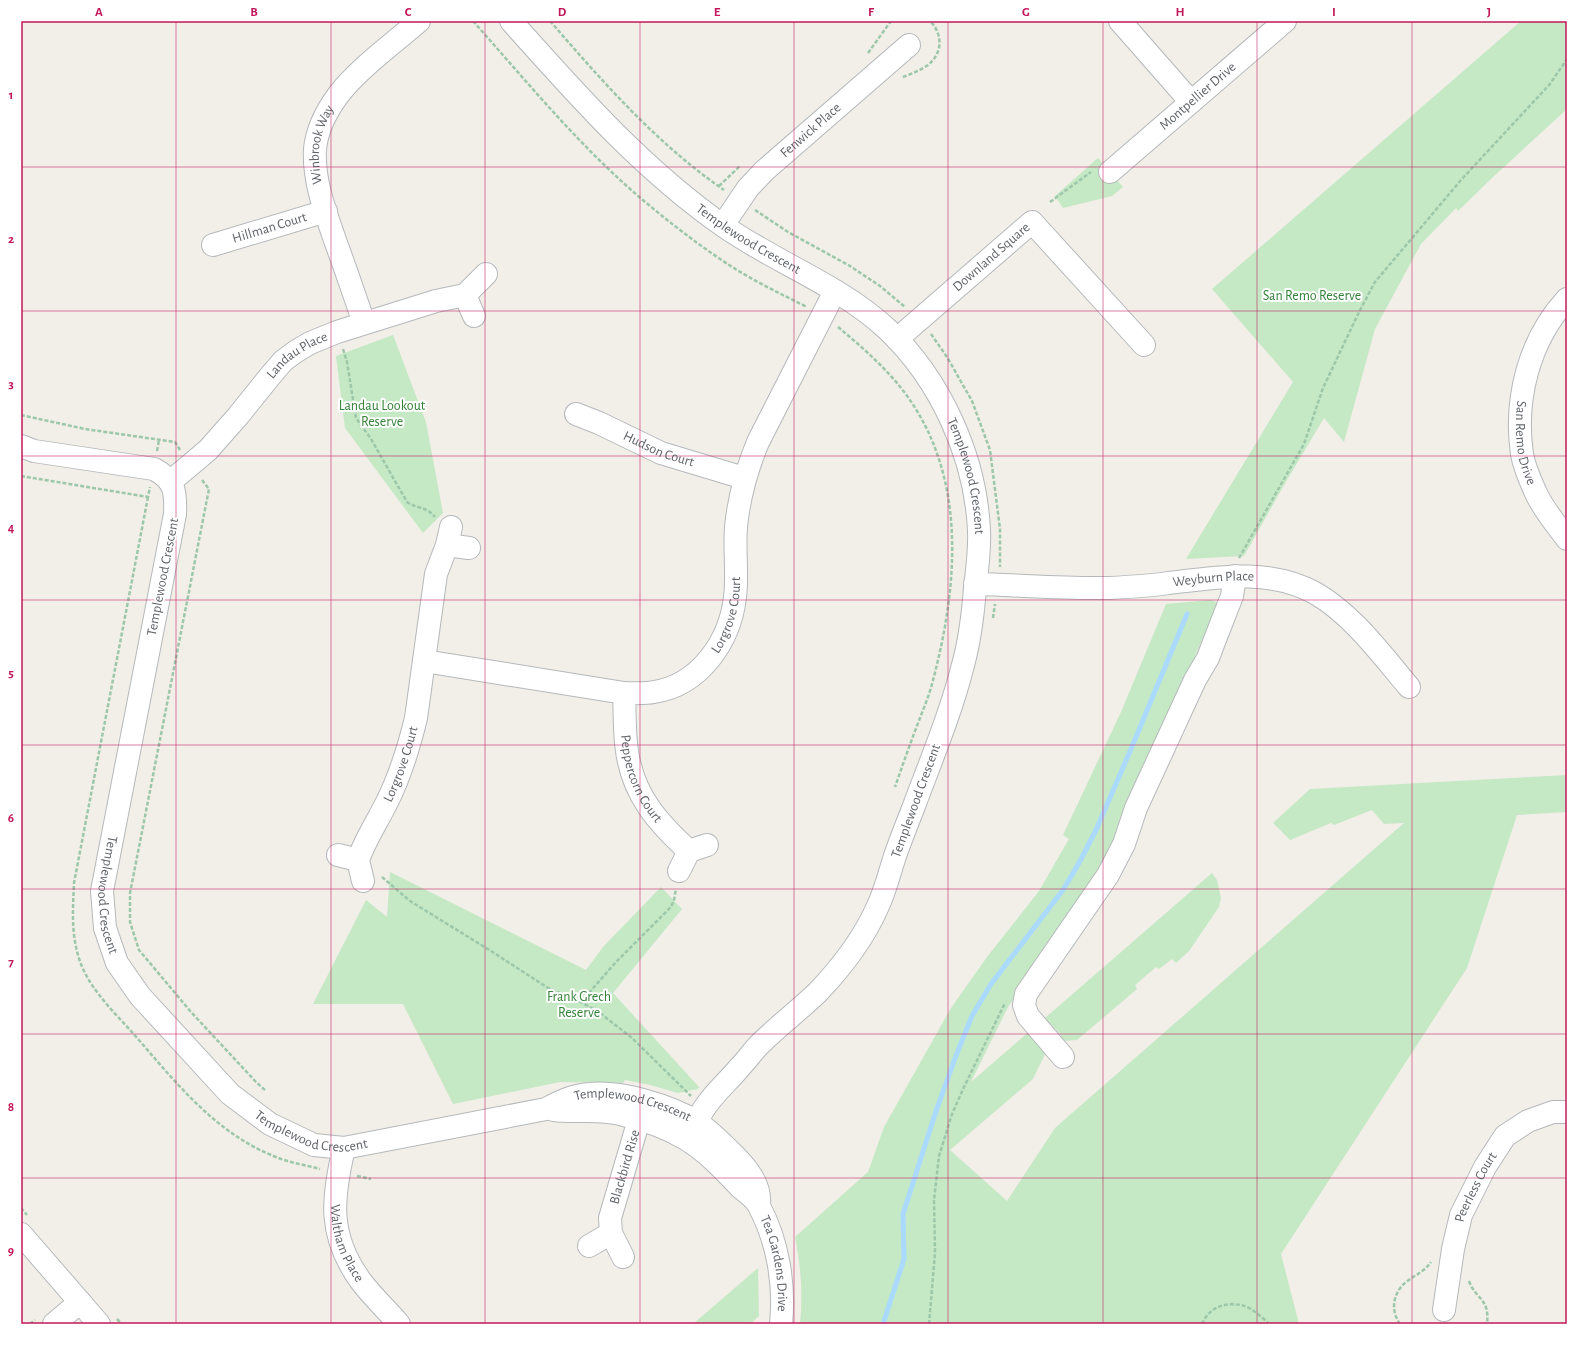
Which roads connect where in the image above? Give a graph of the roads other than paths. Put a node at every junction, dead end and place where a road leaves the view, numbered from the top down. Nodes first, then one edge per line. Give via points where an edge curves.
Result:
1 (419, 21) edge
2 (511, 21) edge
3 (1120, 21) edge
4 (1285, 21) edge
5 (909, 45) dead end
6 (1191, 102) junction
7 (1104, 170) road end
8 (326, 211) junction
9 (723, 225) junction
10 (213, 245) dead end
11 (486, 274) dead end
12 (835, 291) junction
13 (465, 295) junction
14 (1567, 299) edge
15 (474, 316) dead end
16 (364, 323) junction
17 (897, 340) junction
18 (1144, 345) dead end
19 (576, 414) dead end
20 (21, 446) edge
21 (744, 478) junction
22 (170, 482) junction
23 (1567, 539) edge
24 (469, 548) dead end
25 (1235, 576) junction
26 (975, 584) junction
27 (424, 661) junction
28 (1409, 687) dead end
29 (624, 693) junction
30 (353, 865) road end
31 (679, 871) road end
32 (1063, 1057) dead end
33 (641, 1110) junction
34 (1567, 1112) edge
35 (699, 1132) junction
36 (344, 1148) junction
37 (611, 1232) junction
38 (21, 1234) edge
39 (589, 1246) dead end
40 (623, 1257) dead end
41 (80, 1302) junction
42 (1444, 1310) dead end
43 (54, 1324) edge
44 (99, 1324) edge
45 (399, 1324) edge
46 (781, 1324) edge

1 - 8 street, Winbrook Way via 347,84 325,116 315,149 315,166
2 - 9 street, Templewood Crescent via 582,101 621,140 680,193
3 - 6 street
4 - 6 street, Montpellier Drive
5 - 9 street, Fenwick Place via 764,171 748,188
6 - 7 street, Montpellier Drive
8 - 10 street, Hillman Court
8 - 16 street, Winbrook Way
9 - 12 street, Templewood Crescent
11 - 13 street
12 - 17 street, Templewood Crescent via 868,314
12 - 21 street, Lorgrove Court via 758,442
13 - 15 street
13 - 16 street, Landau Place
14 - 23 street, San Remo Drive via 1542,331 1527,370 1520,414 1522,455 1535,492
16 - 22 street, Landau Place via 310,343 283,362 223,434
17 - 18 street, Downland Square via 1032,222
17 - 26 street, Templewood Crescent via 913,357 943,403 957,431 972,480 979,532
19 - 21 street, Hudson Court via 661,453
20 - 22 street via 34,451 154,469
21 - 29 street, Lorgrove Court via 736,528 735,596 729,623 717,650 699,671 678,685 655,692
22 - 36 street, Templewood Crescent via 176,496 175,514 102,891 105,928 117,963 140,996 230,1094 270,1124 314,1145
24 - 27 street, Lorgrove Court via 449,536 436,574
25 - 26 street, Weyburn Place via 1108,588
25 - 28 street, Weyburn Place via 1264,577 1315,593 1351,622
25 - 32 street via 1232,596 1208,658 1195,680 1136,808 1114,865 1024,999 1028,1016
26 - 35 street, Templewood Crescent via 973,616 963,666 875,914 849,955 826,983 758,1046 717,1092
27 - 29 street, Lorgrove Court
27 - 30 street, Lorgrove Court via 416,718 405,757 388,800
29 - 31 street, Peppercorn Court via 627,752 639,790 660,824 698,848
33 - 35 street, Templewood Crescent via 672,1132
33 - 36 street, Templewood Crescent via 609,1112 546,1109
33 - 37 street, Blackbird Rise via 610,1218
34 - 42 street, Peerless Court via 1553,1112 1528,1121 1505,1136 1485,1167 1461,1215 1452,1249
35 - 46 street, Tea Gardens Drive via 713,1160 759,1204 778,1258 783,1304
36 - 45 street, Waltham Place via 338,1173 335,1217 340,1244 361,1281
37 - 39 street
37 - 40 street, Blackbird Rise
38 - 41 street
41 - 43 street
41 - 44 street

